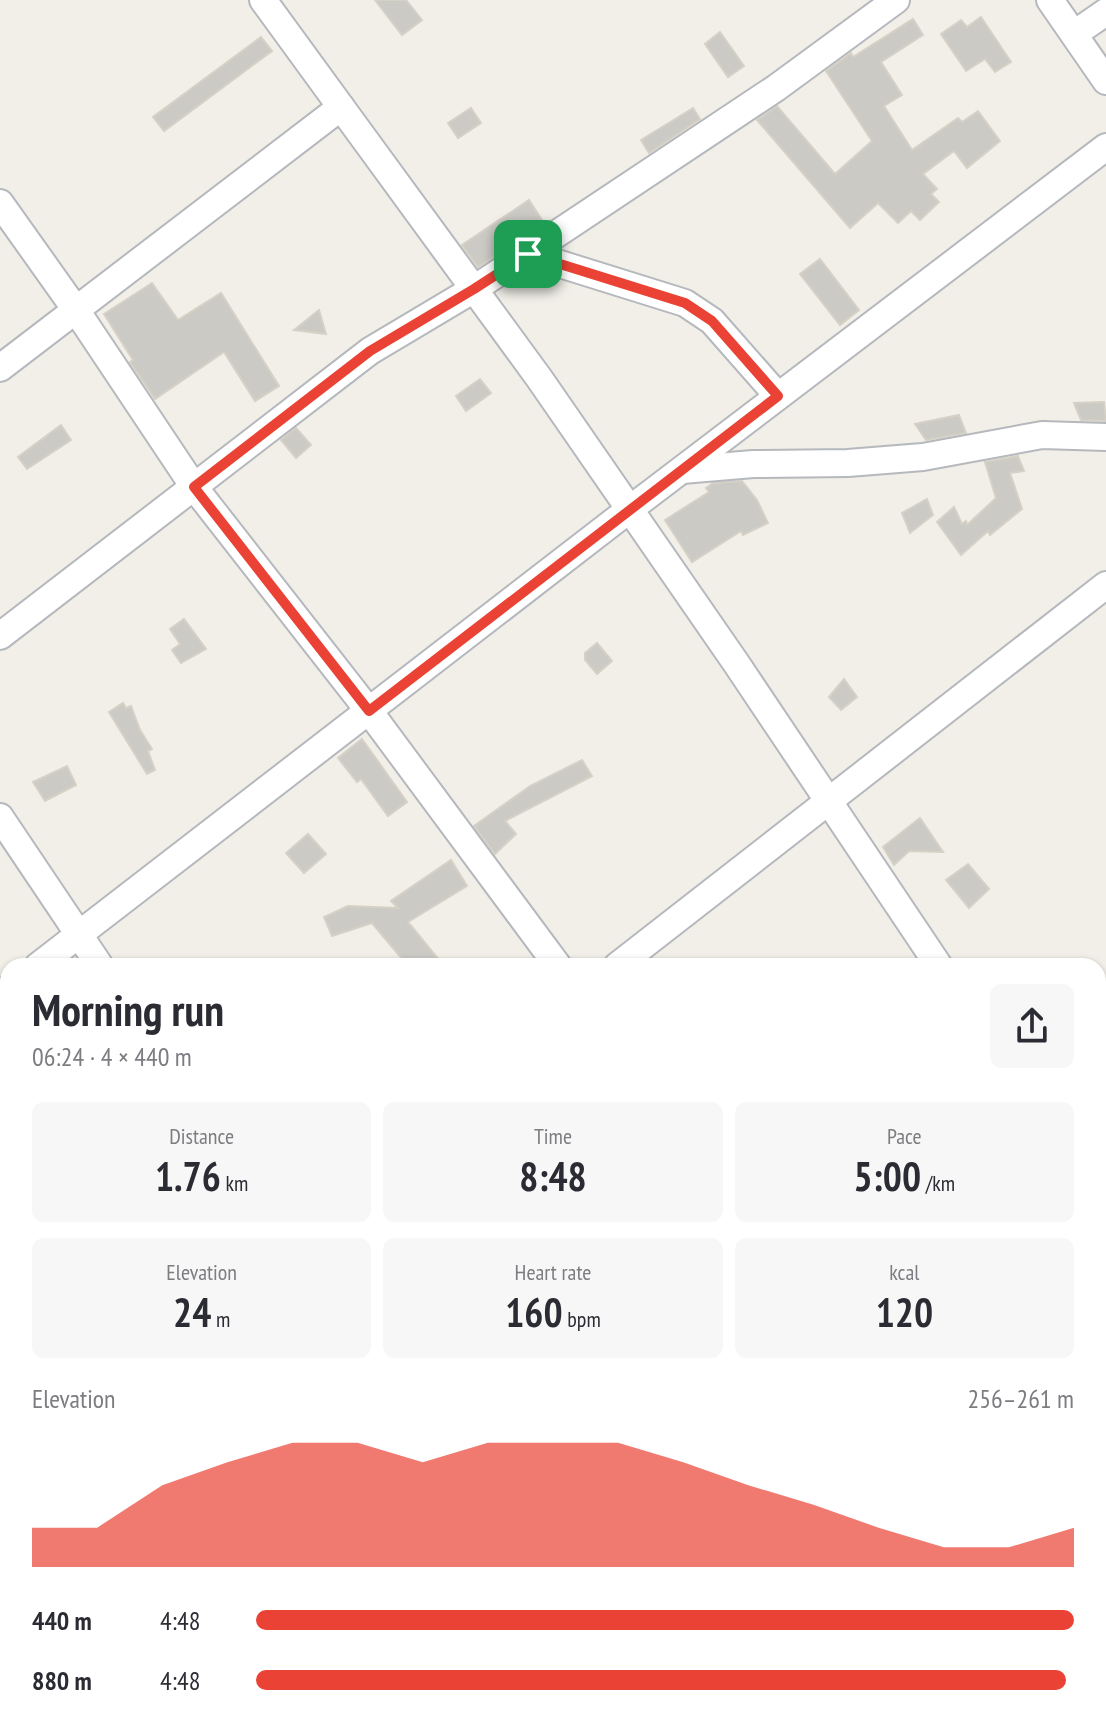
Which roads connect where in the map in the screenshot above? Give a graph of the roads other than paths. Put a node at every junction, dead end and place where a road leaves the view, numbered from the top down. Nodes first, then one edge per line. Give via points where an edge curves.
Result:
1 (263, 0) edge
2 (896, 0) edge
3 (1050, 0) edge
4 (1106, 12) edge
5 (1074, 34) junction
6 (1106, 81) edge
7 (341, 107) junction
8 (1106, 147) edge
9 (0, 203) edge
10 (528, 254) junction
11 (474, 289) junction
12 (76, 310) junction
13 (0, 368) edge
14 (778, 396) junction
15 (1106, 437) edge
16 (682, 470) junction
17 (194, 487) junction
18 (630, 509) junction
19 (1106, 585) edge
20 (0, 636) edge
21 (369, 711) junction
22 (829, 801) junction
23 (0, 817) edge
24 (78, 935) junction
25 (48, 958) edge
26 (94, 958) edge
27 (552, 958) edge
28 (627, 958) edge
29 (934, 958) edge

1 - 7 street
2 - 10 street via 764,96
3 - 5 street
4 - 5 street
5 - 6 street
7 - 11 street
7 - 12 street
8 - 14 street
9 - 12 street
10 - 11 street
10 - 14 street via 685,303 712,321
11 - 17 street via 370,351
11 - 18 street
12 - 13 street
12 - 17 street
14 - 16 street
15 - 16 street via 1042,435 923,457
16 - 18 street
17 - 20 street
17 - 21 street
18 - 21 street
18 - 22 street
19 - 22 street
21 - 24 street
21 - 27 street
22 - 28 street
22 - 29 street
23 - 24 street
24 - 25 street
24 - 26 street

